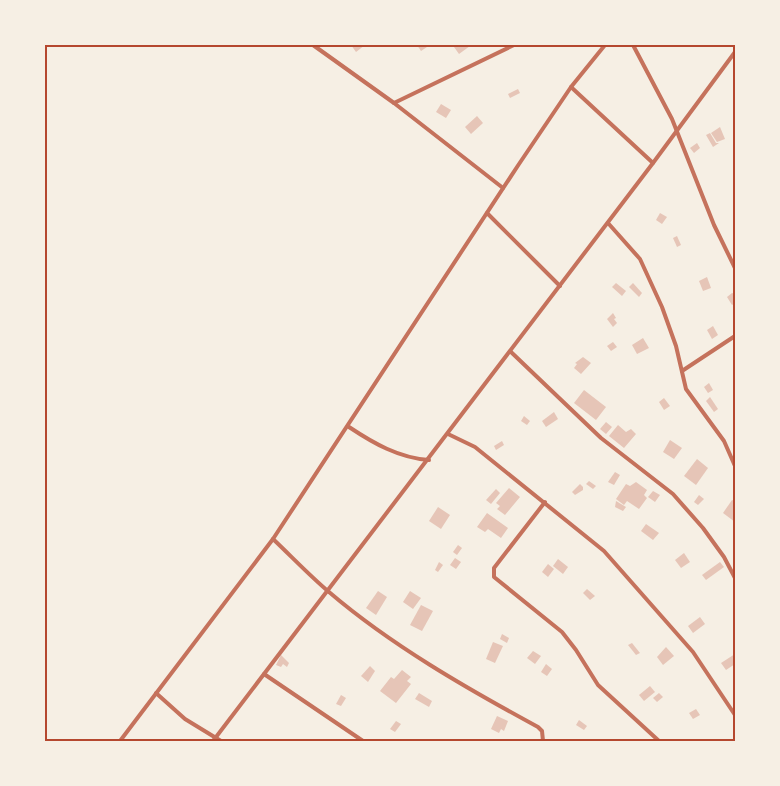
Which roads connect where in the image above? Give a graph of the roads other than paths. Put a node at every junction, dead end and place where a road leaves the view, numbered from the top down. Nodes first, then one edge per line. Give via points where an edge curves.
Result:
1 (313, 45) edge
2 (514, 45) edge
3 (605, 45) edge
4 (633, 45) edge
5 (734, 54) edge
6 (735, 61) edge
7 (571, 87) junction
8 (394, 103) junction
9 (677, 131) junction
10 (653, 164) junction
11 (503, 188) junction
12 (487, 213) junction
13 (608, 223) junction
14 (735, 268) edge
15 (560, 286) junction
16 (735, 336) edge
17 (510, 352) junction
18 (682, 371) junction
19 (348, 427) junction
20 (448, 434) junction
21 (429, 460) junction
22 (735, 466) edge
23 (545, 502) junction
24 (273, 540) junction
25 (735, 578) edge
26 (328, 591) junction
27 (264, 674) junction
28 (156, 694) junction
29 (735, 714) edge
30 (216, 736) junction
31 (120, 741) edge
32 (213, 741) edge
33 (221, 741) edge
34 (363, 741) edge
35 (543, 741) edge
36 (659, 741) edge

1 - 8 street
2 - 8 street
3 - 7 street
4 - 9 street
5 - 6 street
5 - 9 street
7 - 10 street
7 - 11 street
8 - 11 street
9 - 10 street
9 - 14 street via 714,226
10 - 13 street
11 - 12 street
12 - 15 street
12 - 19 street
13 - 15 street
13 - 18 street via 640,258 662,307
15 - 17 street
16 - 18 street
17 - 20 street
17 - 25 street via 601,438 673,494 703,528
18 - 22 street via 686,389 724,441
19 - 21 street via 376,444 415,459
19 - 24 street
20 - 21 street
20 - 23 street via 475,447
21 - 26 street
23 - 29 street via 621,569 693,652
23 - 36 street via 494,568 494,577 562,632 598,685
24 - 26 street
24 - 28 street
26 - 27 street
26 - 35 street via 389,637 538,727 542,730
27 - 30 street
27 - 34 street
28 - 30 street via 186,719
28 - 31 street
30 - 32 street
30 - 33 street

